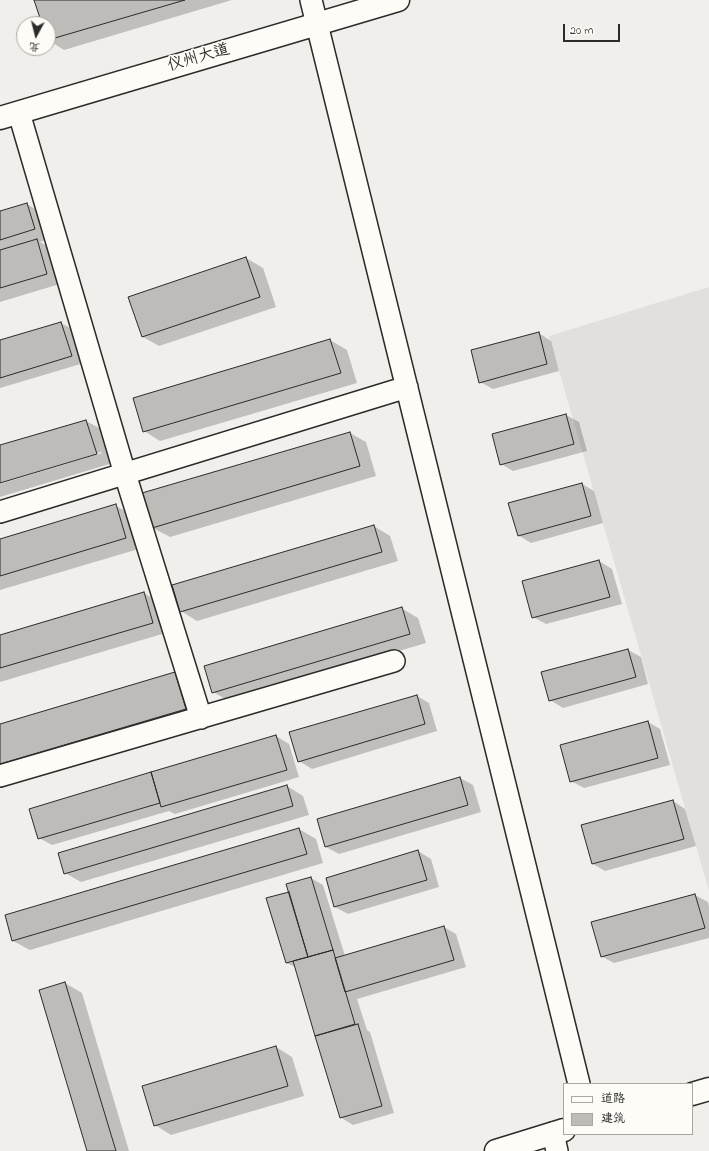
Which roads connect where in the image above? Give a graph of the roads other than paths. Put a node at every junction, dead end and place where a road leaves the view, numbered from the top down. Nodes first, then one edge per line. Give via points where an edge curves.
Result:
1 (311, 0) edge
2 (398, 0) edge
3 (318, 24) junction
4 (9, 116) edge
5 (407, 387) junction
6 (125, 474) junction
7 (0, 512) edge
8 (394, 661) dead end
9 (201, 718) junction
10 (0, 776) edge
11 (580, 1083) edge
12 (709, 1089) edge
13 (693, 1094) edge
14 (558, 1138) edge
15 (496, 1151) edge

1 - 3 street
2 - 3 main road, 仪州大道
3 - 4 main road, 仪州大道
3 - 5 street
4 - 6 street
5 - 6 street
5 - 11 street
6 - 7 street
6 - 9 street
8 - 9 street
9 - 10 street
12 - 13 main road
14 - 15 main road

